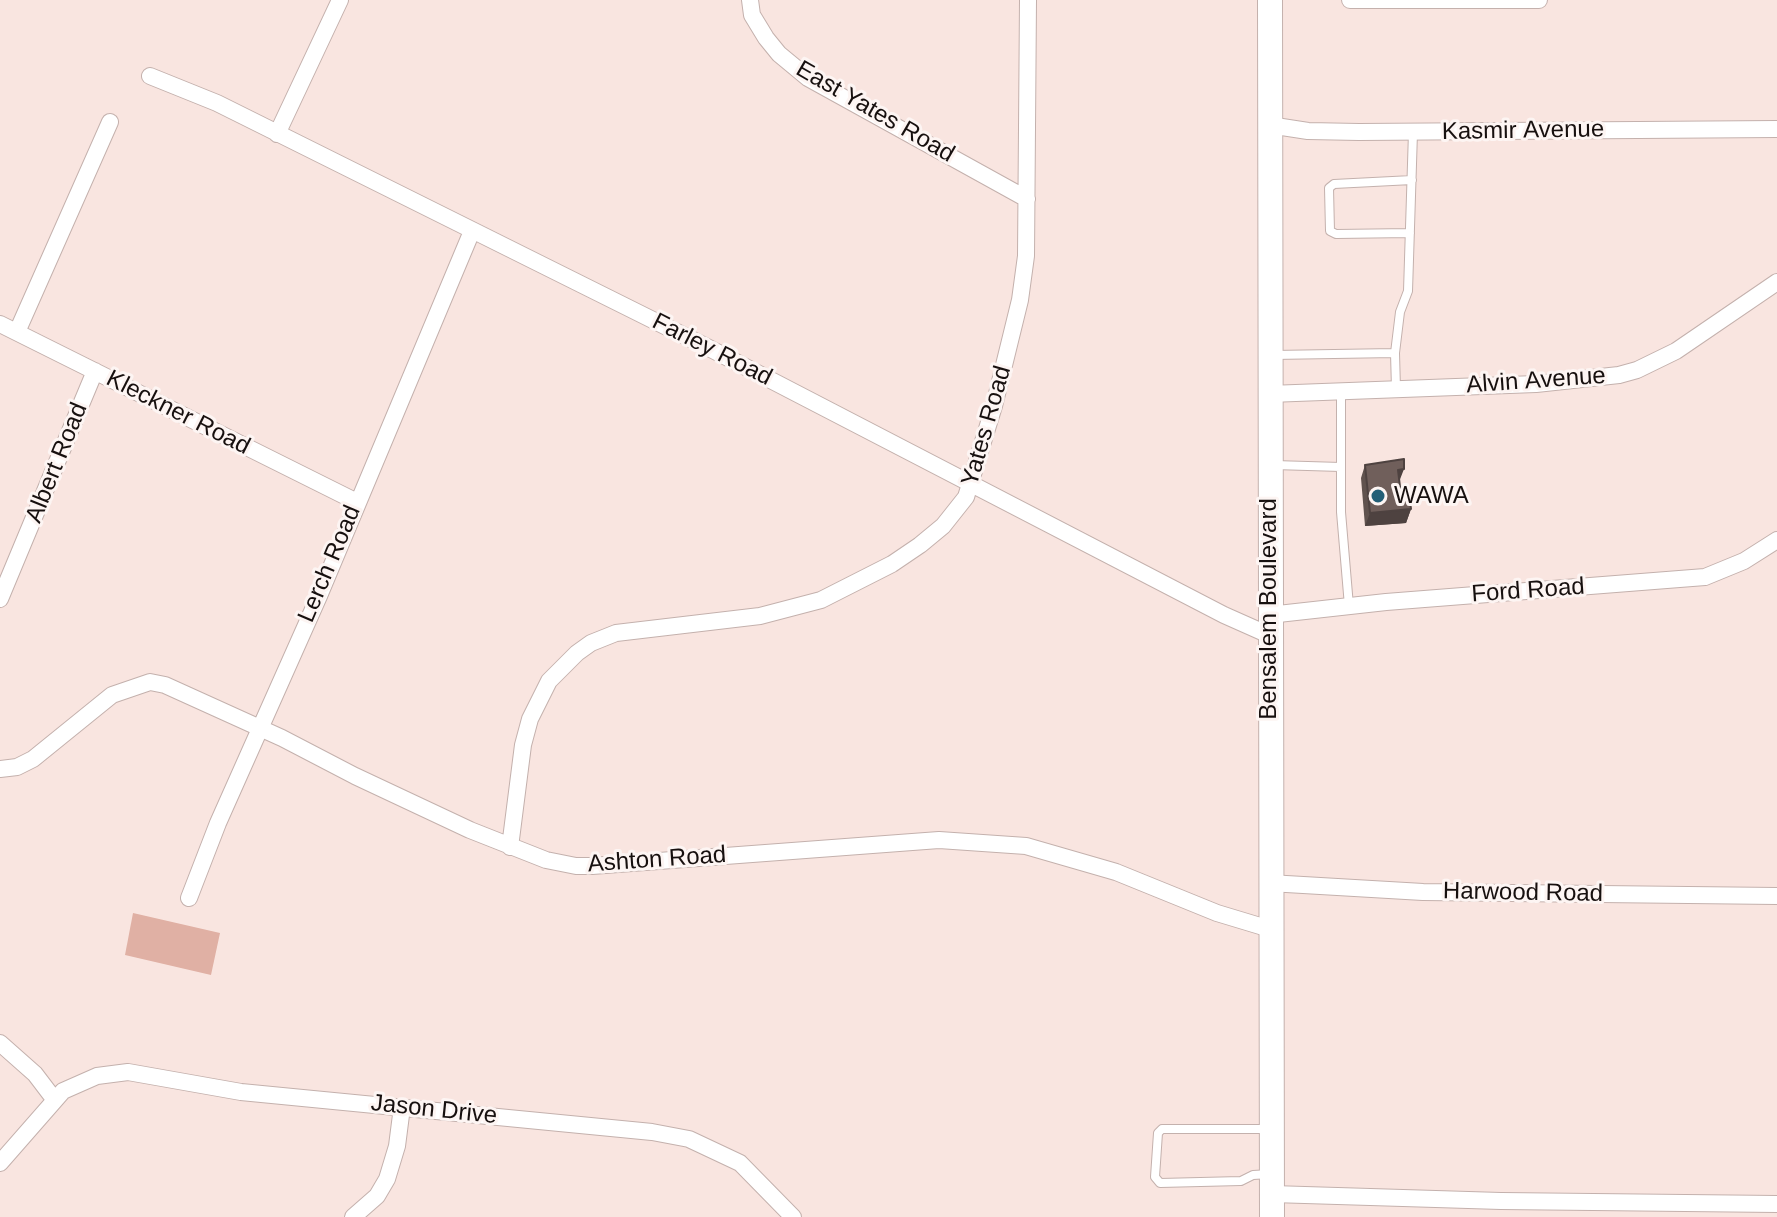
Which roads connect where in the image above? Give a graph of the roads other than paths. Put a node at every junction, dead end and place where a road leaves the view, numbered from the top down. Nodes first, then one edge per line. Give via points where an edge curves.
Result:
1 (340, 0) edge
2 (750, 0) edge
3 (1028, 0) edge
4 (1270, 0) edge
5 (1350, 0) edge
6 (1539, 0) edge
7 (150, 76) dead end
8 (110, 122) dead end
9 (1269, 125) junction
10 (1777, 129) edge
11 (1413, 132) junction
12 (277, 134) junction
13 (1412, 180) junction
14 (1027, 199) junction
15 (472, 231) junction
16 (1410, 233) junction
17 (1777, 282) edge
18 (0, 324) edge
19 (17, 332) junction
20 (1395, 353) junction
21 (1269, 355) junction
22 (95, 371) junction
23 (1396, 390) junction
24 (1341, 392) junction
25 (1269, 394) junction
26 (1269, 465) junction
27 (1341, 467) junction
28 (972, 484) junction
29 (357, 502) junction
30 (1777, 540) edge
31 (0, 599) edge
32 (1349, 606) junction
33 (1269, 625) junction
34 (258, 729) junction
35 (0, 769) edge
36 (510, 847) junction
37 (1269, 883) junction
38 (1777, 896) edge
39 (189, 898) dead end
40 (1270, 929) junction
41 (0, 1043) edge
42 (54, 1099) junction
43 (402, 1107) junction
44 (1271, 1129) junction
45 (0, 1163) edge
46 (1272, 1195) edge
47 (1777, 1204) edge
48 (353, 1217) edge
49 (793, 1217) edge

1 - 12 street
2 - 14 street, East Yates Road via 761,31 795,69
3 - 14 street, Yates Road
4 - 9 main road, Bensalem Boulevard
5 - 6 street
7 - 12 street, Farley Road
8 - 19 street
9 - 11 street, Kasmir Avenue via 1308,131
9 - 21 main road, Bensalem Boulevard
10 - 11 street, Kasmir Avenue
11 - 13 lane
12 - 15 street, Farley Road
13 - 16 lane
13 - 16 lane via 1329,188 1330,231
14 - 28 street, Yates Road via 1020,300
15 - 28 street, Farley Road
15 - 29 street, Lerch Road
16 - 20 lane via 1408,291
17 - 23 street, Alvin Avenue via 1676,351 1637,370 1536,384
18 - 19 street, Kleckner Road
19 - 22 street, Kleckner Road
20 - 21 lane
20 - 23 lane
21 - 25 main road, Bensalem Boulevard
22 - 29 street, Kleckner Road
22 - 31 street, Albert Road
23 - 24 street, Alvin Avenue
24 - 25 street, Alvin Avenue
24 - 27 lane
25 - 26 main road, Bensalem Boulevard
26 - 27 lane
26 - 33 main road, Bensalem Boulevard
27 - 32 lane
28 - 33 street, Farley Road via 1224,615
28 - 36 street, Yates Road via 956,513 920,545 821,600 760,616 616,633 577,653 549,681 530,719
29 - 34 street, Lerch Road
30 - 32 street, Ford Road via 1705,577
32 - 33 street, Ford Road
33 - 37 main road, Bensalem Boulevard
34 - 35 street, Ashton Road via 165,685 142,683 112,695 33,759
34 - 36 street, Ashton Road
34 - 39 street, Lerch Road
36 - 40 street, Ashton Road via 576,866 900,841 1026,846 1116,872
37 - 38 street, Harwood Road via 1423,892
37 - 40 main road, Bensalem Boulevard
40 - 44 main road, Bensalem Boulevard
41 - 42 street
42 - 43 street, Jason Drive via 83,1080 128,1072 241,1092
42 - 45 street, Jason Drive
43 - 48 street via 387,1179
43 - 49 street, Jason Drive via 689,1139 740,1163
44 - 46 main road, Bensalem Boulevard
44 - 46 lane via 1162,1129 1155,1177 1160,1183 1241,1181 1253,1175
46 - 47 street

